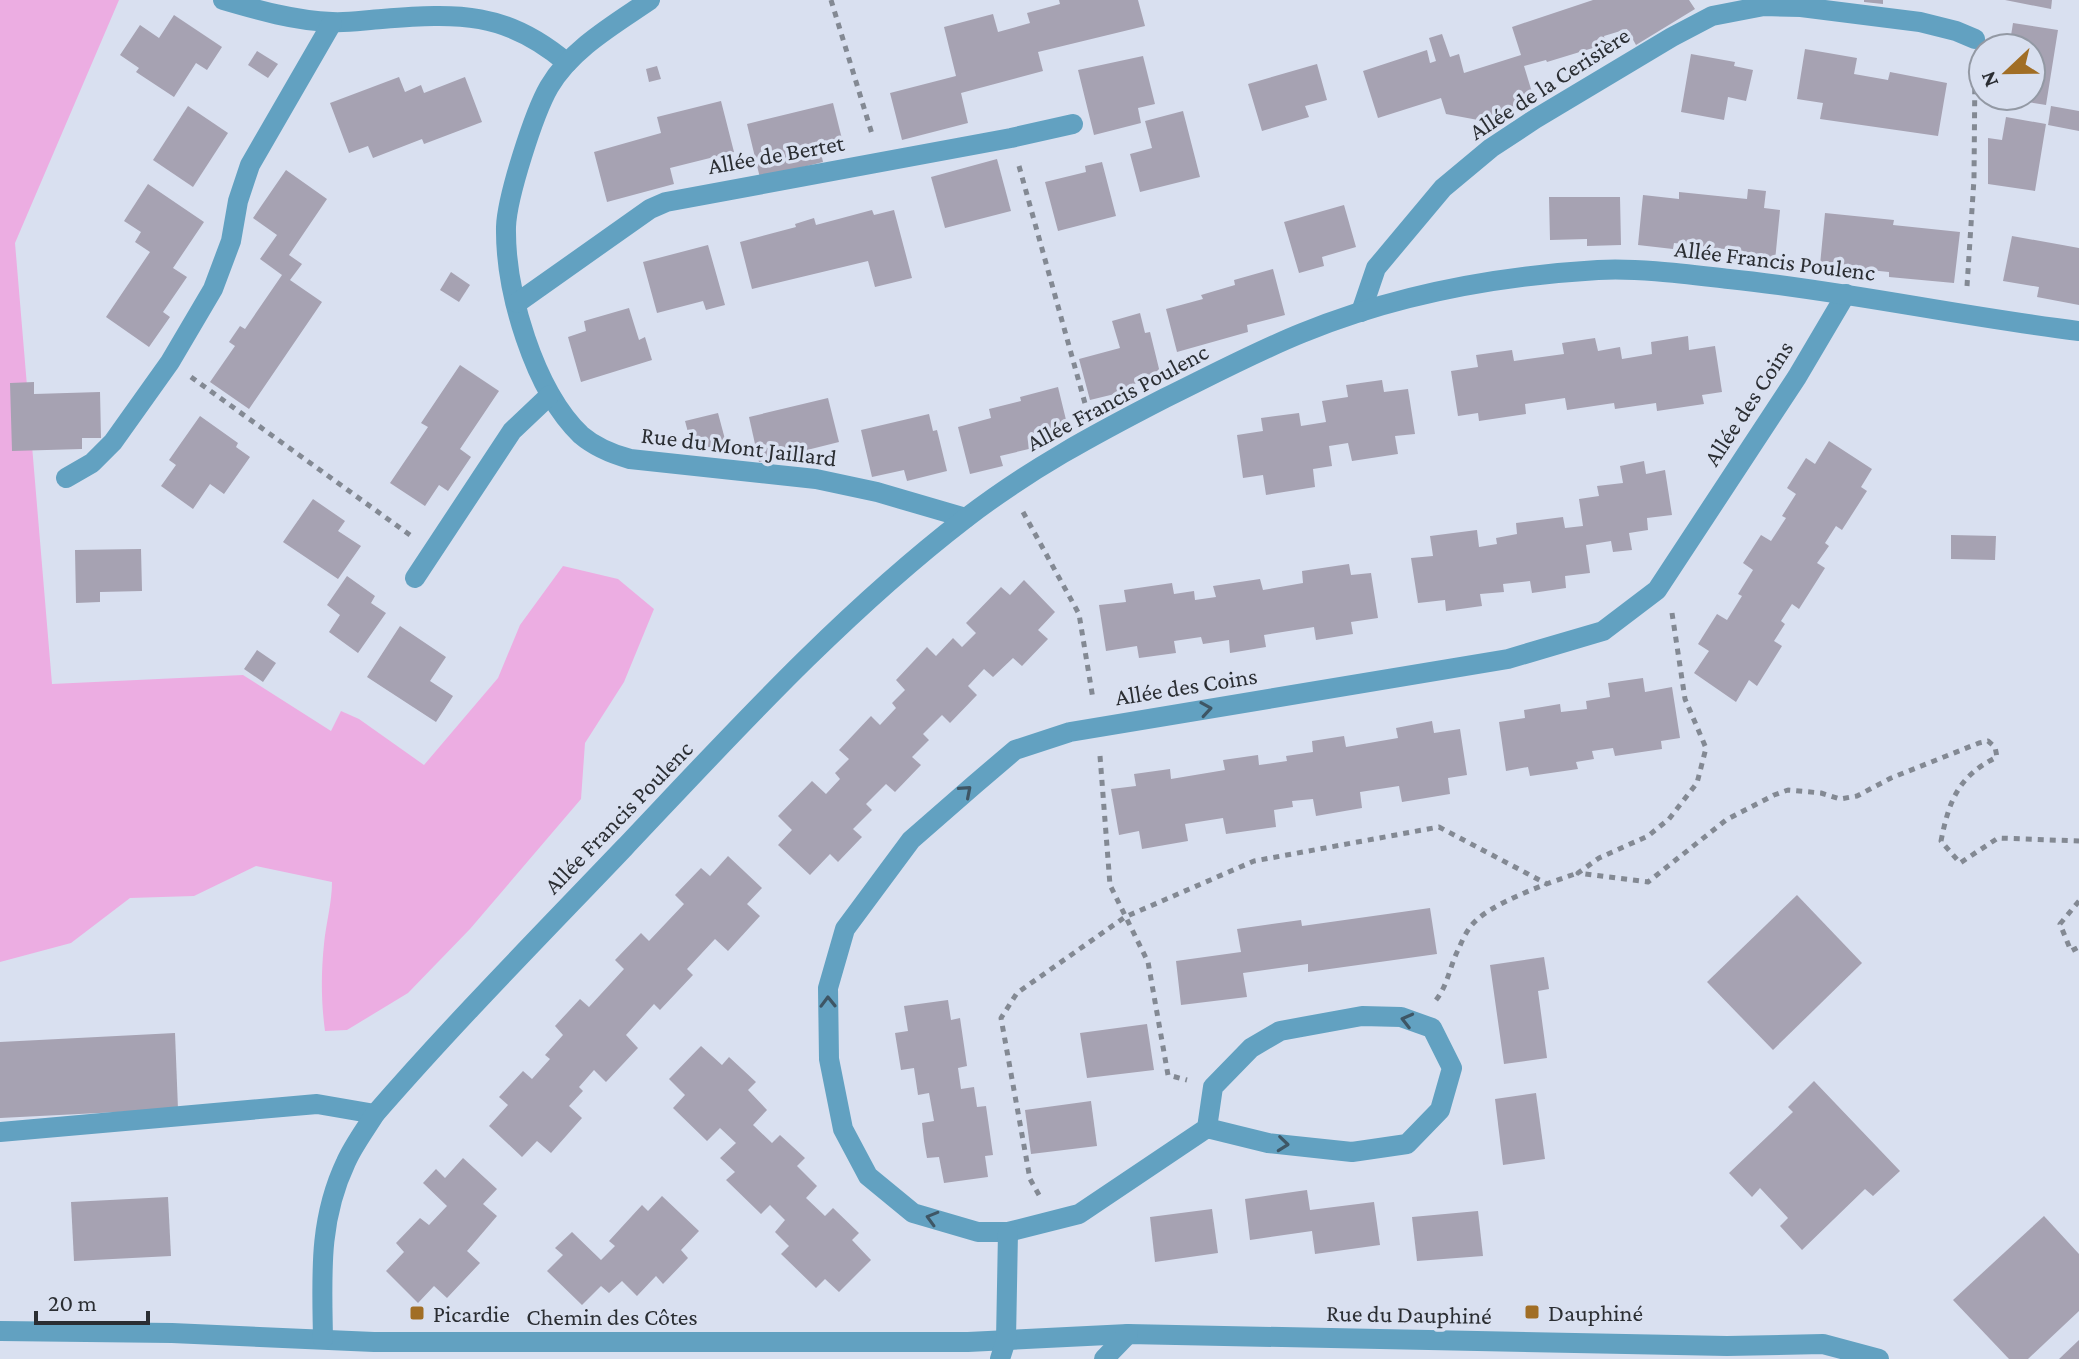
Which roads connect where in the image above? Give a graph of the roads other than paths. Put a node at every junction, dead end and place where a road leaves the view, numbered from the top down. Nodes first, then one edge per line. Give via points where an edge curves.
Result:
1 (223, 0) edge
2 (650, 0) edge
3 (332, 23) junction
4 (1967, 36) edge
5 (567, 63) junction
6 (1073, 124) dead end
7 (1846, 294) junction
8 (517, 303) junction
9 (1361, 312) junction
10 (2079, 331) edge
11 (550, 395) junction
12 (66, 478) dead end
13 (966, 518) junction
14 (415, 578) dead end
15 (375, 1114) junction
16 (1207, 1128) junction
17 (0, 1132) edge
18 (1008, 1232) junction
19 (0, 1331) edge
20 (1128, 1334) junction
21 (323, 1339) junction
22 (902, 1341) junction
23 (1011, 1346) edge
24 (922, 1359) edge
25 (1034, 1359) edge
26 (1104, 1359) edge
27 (1879, 1359) edge

1 - 3 street
2 - 5 street, Rue du Mont Jaillard
3 - 5 street via 446,16 492,20 543,43
3 - 12 street via 250,165 213,289 113,442
4 - 9 street, Allée de la Cerisière via 1920,22 1801,7 1764,6 1712,16 1535,119 1443,188 1376,268
5 - 8 street, Rue du Mont Jaillard via 549,86 535,120 506,225
6 - 8 street, Allée de Bertet via 666,202
7 - 9 street, Allée Francis Poulenc via 1663,272 1601,270 1490,281
7 - 10 street, Allée Francis Poulenc
18 -> 7 street, Allée des Coins via 978,1232 913,1213 868,1176 843,1129 829,1059 828,988 845,929 911,840 1015,750 1070,732 1508,659 1603,631 1657,590
8 - 11 street, Rue du Mont Jaillard
9 - 13 street, Allée Francis Poulenc via 1288,339 1094,433
11 - 13 street, Rue du Mont Jaillard via 583,436 630,459 816,479
11 - 14 street via 512,431
13 - 15 street, Allée Francis Poulenc via 843,624 769,697
15 - 17 street via 317,1104
15 - 21 street, Allée Francis Poulenc via 346,1162 329,1209 322,1250
16 -> 16 street via 1268,1143 1352,1152 1407,1144 1440,1110 1452,1068 1432,1028 1401,1017 1362,1016 1280,1031 1251,1048 1213,1087
16 - 18 street, Allée des Coins via 1079,1214
18 - 23 street
19 - 21 street, Chemin des Côtes
20 - 23 street, Chemin des Côtes
20 - 26 street
20 - 27 street, Rue du Dauphiné via 1823,1344
21 - 22 street, Chemin des Côtes
22 - 23 street, Chemin des Côtes
22 - 24 street
23 - 25 street

